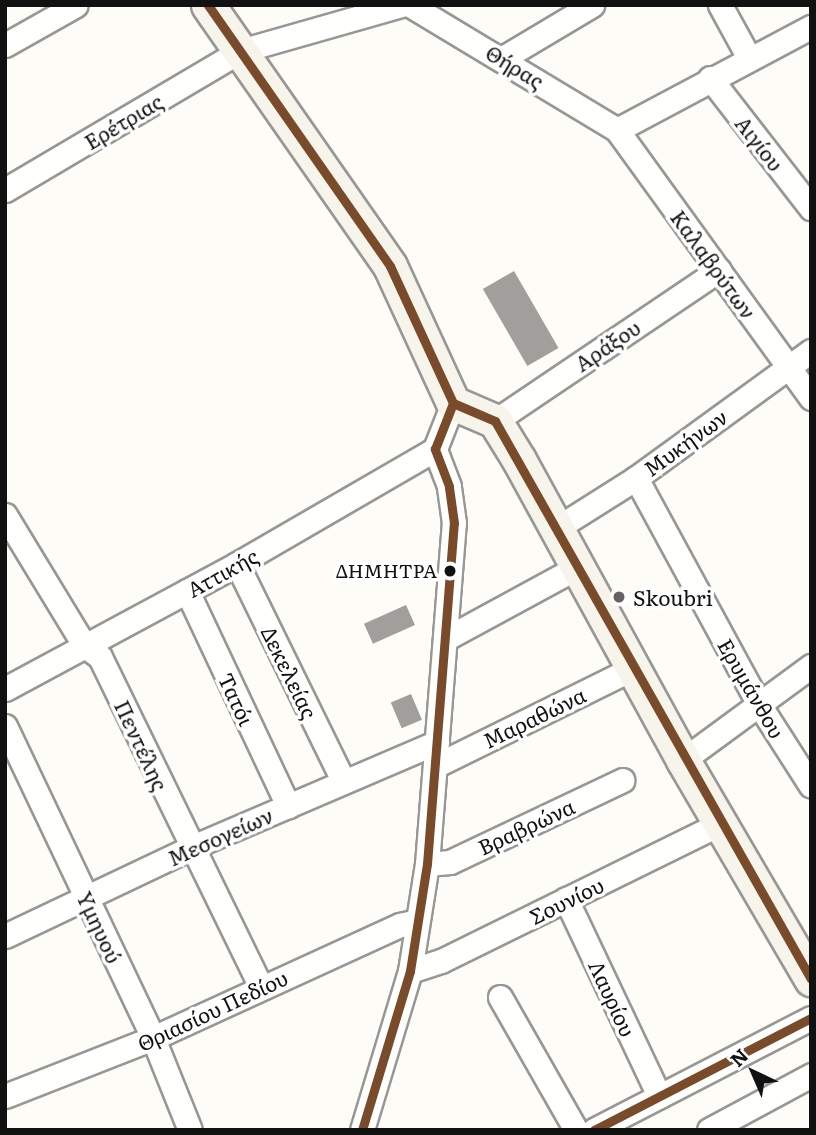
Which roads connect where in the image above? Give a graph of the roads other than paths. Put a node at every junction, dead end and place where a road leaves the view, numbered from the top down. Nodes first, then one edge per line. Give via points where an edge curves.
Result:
1 (76, 5) edge
2 (208, 5) edge
3 (592, 5) edge
4 (720, 5) edge
5 (396, 6) edge
6 (811, 27) edge
7 (5, 45) edge
8 (240, 51) junction
9 (503, 58) junction
10 (749, 58) junction
11 (710, 78) junction
12 (617, 130) junction
13 (5, 190) edge
14 (811, 208) edge
15 (719, 270) junction
16 (811, 351) edge
17 (789, 367) junction
18 (811, 398) edge
19 (453, 403) junction
20 (495, 421) junction
21 (435, 449) junction
22 (636, 478) junction
23 (557, 528) junction
24 (9, 530) edge
25 (237, 564) junction
26 (578, 568) junction
27 (187, 592) junction
28 (447, 638) junction
29 (85, 645) junction
30 (811, 666) edge
31 (633, 668) junction
32 (5, 689) edge
33 (758, 702) junction
34 (5, 726) edge
35 (437, 742) junction
36 (683, 760) junction
37 (435, 766) junction
38 (343, 780) junction
39 (623, 780) dead end
40 (811, 786) edge
41 (288, 806) junction
42 (720, 824) junction
43 (190, 848) junction
44 (427, 864) junction
45 (86, 897) junction
46 (566, 899) junction
47 (418, 921) junction
48 (5, 936) edge
49 (410, 971) junction
50 (811, 979) edge
51 (261, 987) junction
52 (500, 997) dead end
53 (811, 1018) edge
54 (153, 1038) junction
55 (811, 1075) edge
56 (5, 1096) edge
57 (659, 1096) junction
58 (190, 1130) edge
59 (362, 1130) edge
60 (576, 1130) edge
61 (594, 1130) edge
62 (709, 1130) edge

1 - 7 street
2 - 8 main road
3 - 9 street
4 - 10 street
5 - 8 street, Ερέτριας
5 - 9 street, Θήρας
6 - 10 street
8 - 13 street, Ερέτριας
8 - 19 main road via 390,266
9 - 12 street, Θήρας
10 - 11 street
11 - 12 street
11 - 14 street, Αιγίου
12 - 15 street, Καλαβρύτων
15 - 17 street, Καλαβρύτων
15 - 20 street, Αράξου
16 - 17 street, Μυκήνων
17 - 18 street, Καλαβρύτων
17 - 22 street, Μυκήνων
19 - 20 main road
19 - 21 street
20 - 23 main road
21 - 25 street, Αττικής
21 - 28 street via 449,486 454,523
22 - 23 street, Μυκήνων
22 - 33 street, Ερυμάνθου
23 - 26 main road
24 - 29 street, Πεντέλης
25 - 27 street, Αττικής
25 - 38 street, Δεκελείας
26 - 28 street
26 - 31 main road
27 - 29 street, Αττικής
27 - 41 street, Τατόι
28 - 35 street
29 - 32 street, Αττικής
29 - 43 street, Πεντέλης via 100,657
30 - 33 street
31 - 36 main road
31 - 37 street, Μαραθώνα
33 - 36 street
33 - 40 street, Ερυμάνθου
34 - 45 street, Υμηυού
35 - 37 street
35 - 38 street, Μεσογείων
36 - 42 main road
37 - 44 street
38 - 41 street, Μεσογείων
39 - 44 street, Βραβρώνα via 450,862
41 - 43 street, Μεσογείων
42 - 46 street, Σουνίου
42 - 50 main road
43 - 45 street, Μεσογείων
43 - 51 street, Πεντέλης
44 - 47 street
45 - 48 street, Μεσογείων
45 - 54 street, Υμηυού
46 - 49 street, Σουνίου via 441,961
46 - 57 street, Λαυρίου
47 - 49 street
47 - 51 street, Θριασίου Πεδίου
49 - 59 street
51 - 54 street, Θριασίου Πεδίου
52 - 60 street
53 - 57 street
54 - 56 street, Θριασίου Πεδίου
54 - 58 street, Υμηυού
55 - 62 street
57 - 61 street

